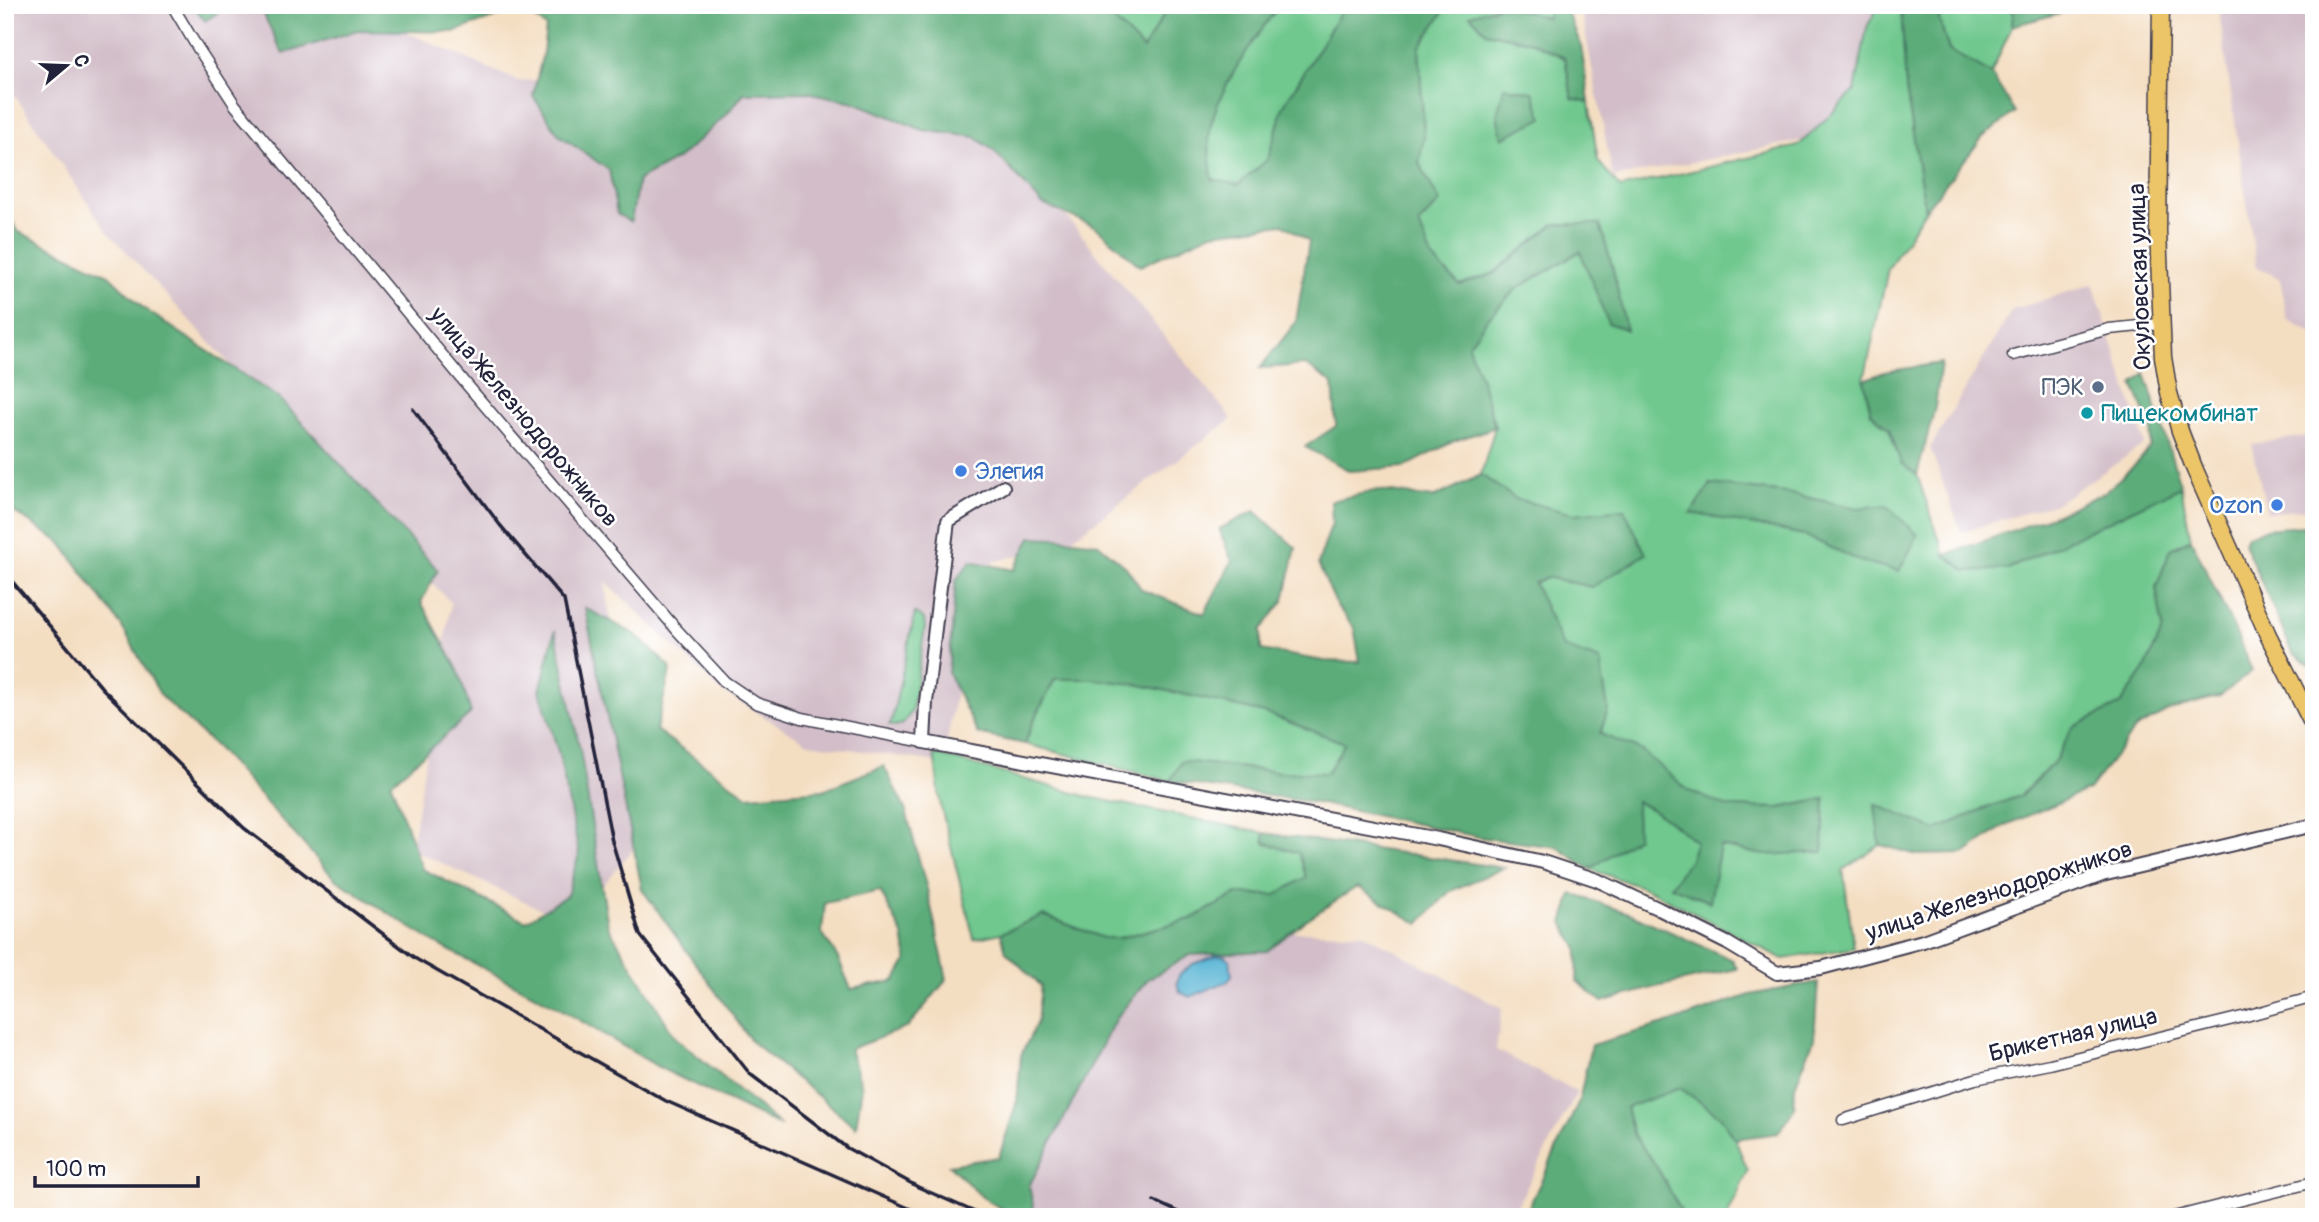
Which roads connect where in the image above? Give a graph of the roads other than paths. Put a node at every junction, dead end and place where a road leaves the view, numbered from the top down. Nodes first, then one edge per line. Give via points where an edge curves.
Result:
1 (173, 5) edge
2 (2161, 5) edge
3 (2160, 324) junction
4 (2013, 355) dead end
5 (1003, 487) dead end
6 (2314, 727) edge
7 (924, 742) junction
8 (2314, 825) edge
9 (2314, 997) edge
10 (1843, 1120) dead end
11 (2314, 1182) edge
12 (2174, 1217) edge

1 - 7 street, улица Железнодорожников via 236,106 468,386 725,682 755,703 802,718
2 - 3 main road, Окуловская улица
3 - 4 street via 2109,329
3 - 6 main road, Окуловская улица via 2162,357 2180,431 2268,635
5 - 7 street via 948,522
7 - 8 street, улица Железнодорожников via 1543,862 1660,909 1777,973 1821,968 1923,941 2102,875
9 - 10 street, Брикетная улица via 1975,1079
11 - 12 street

